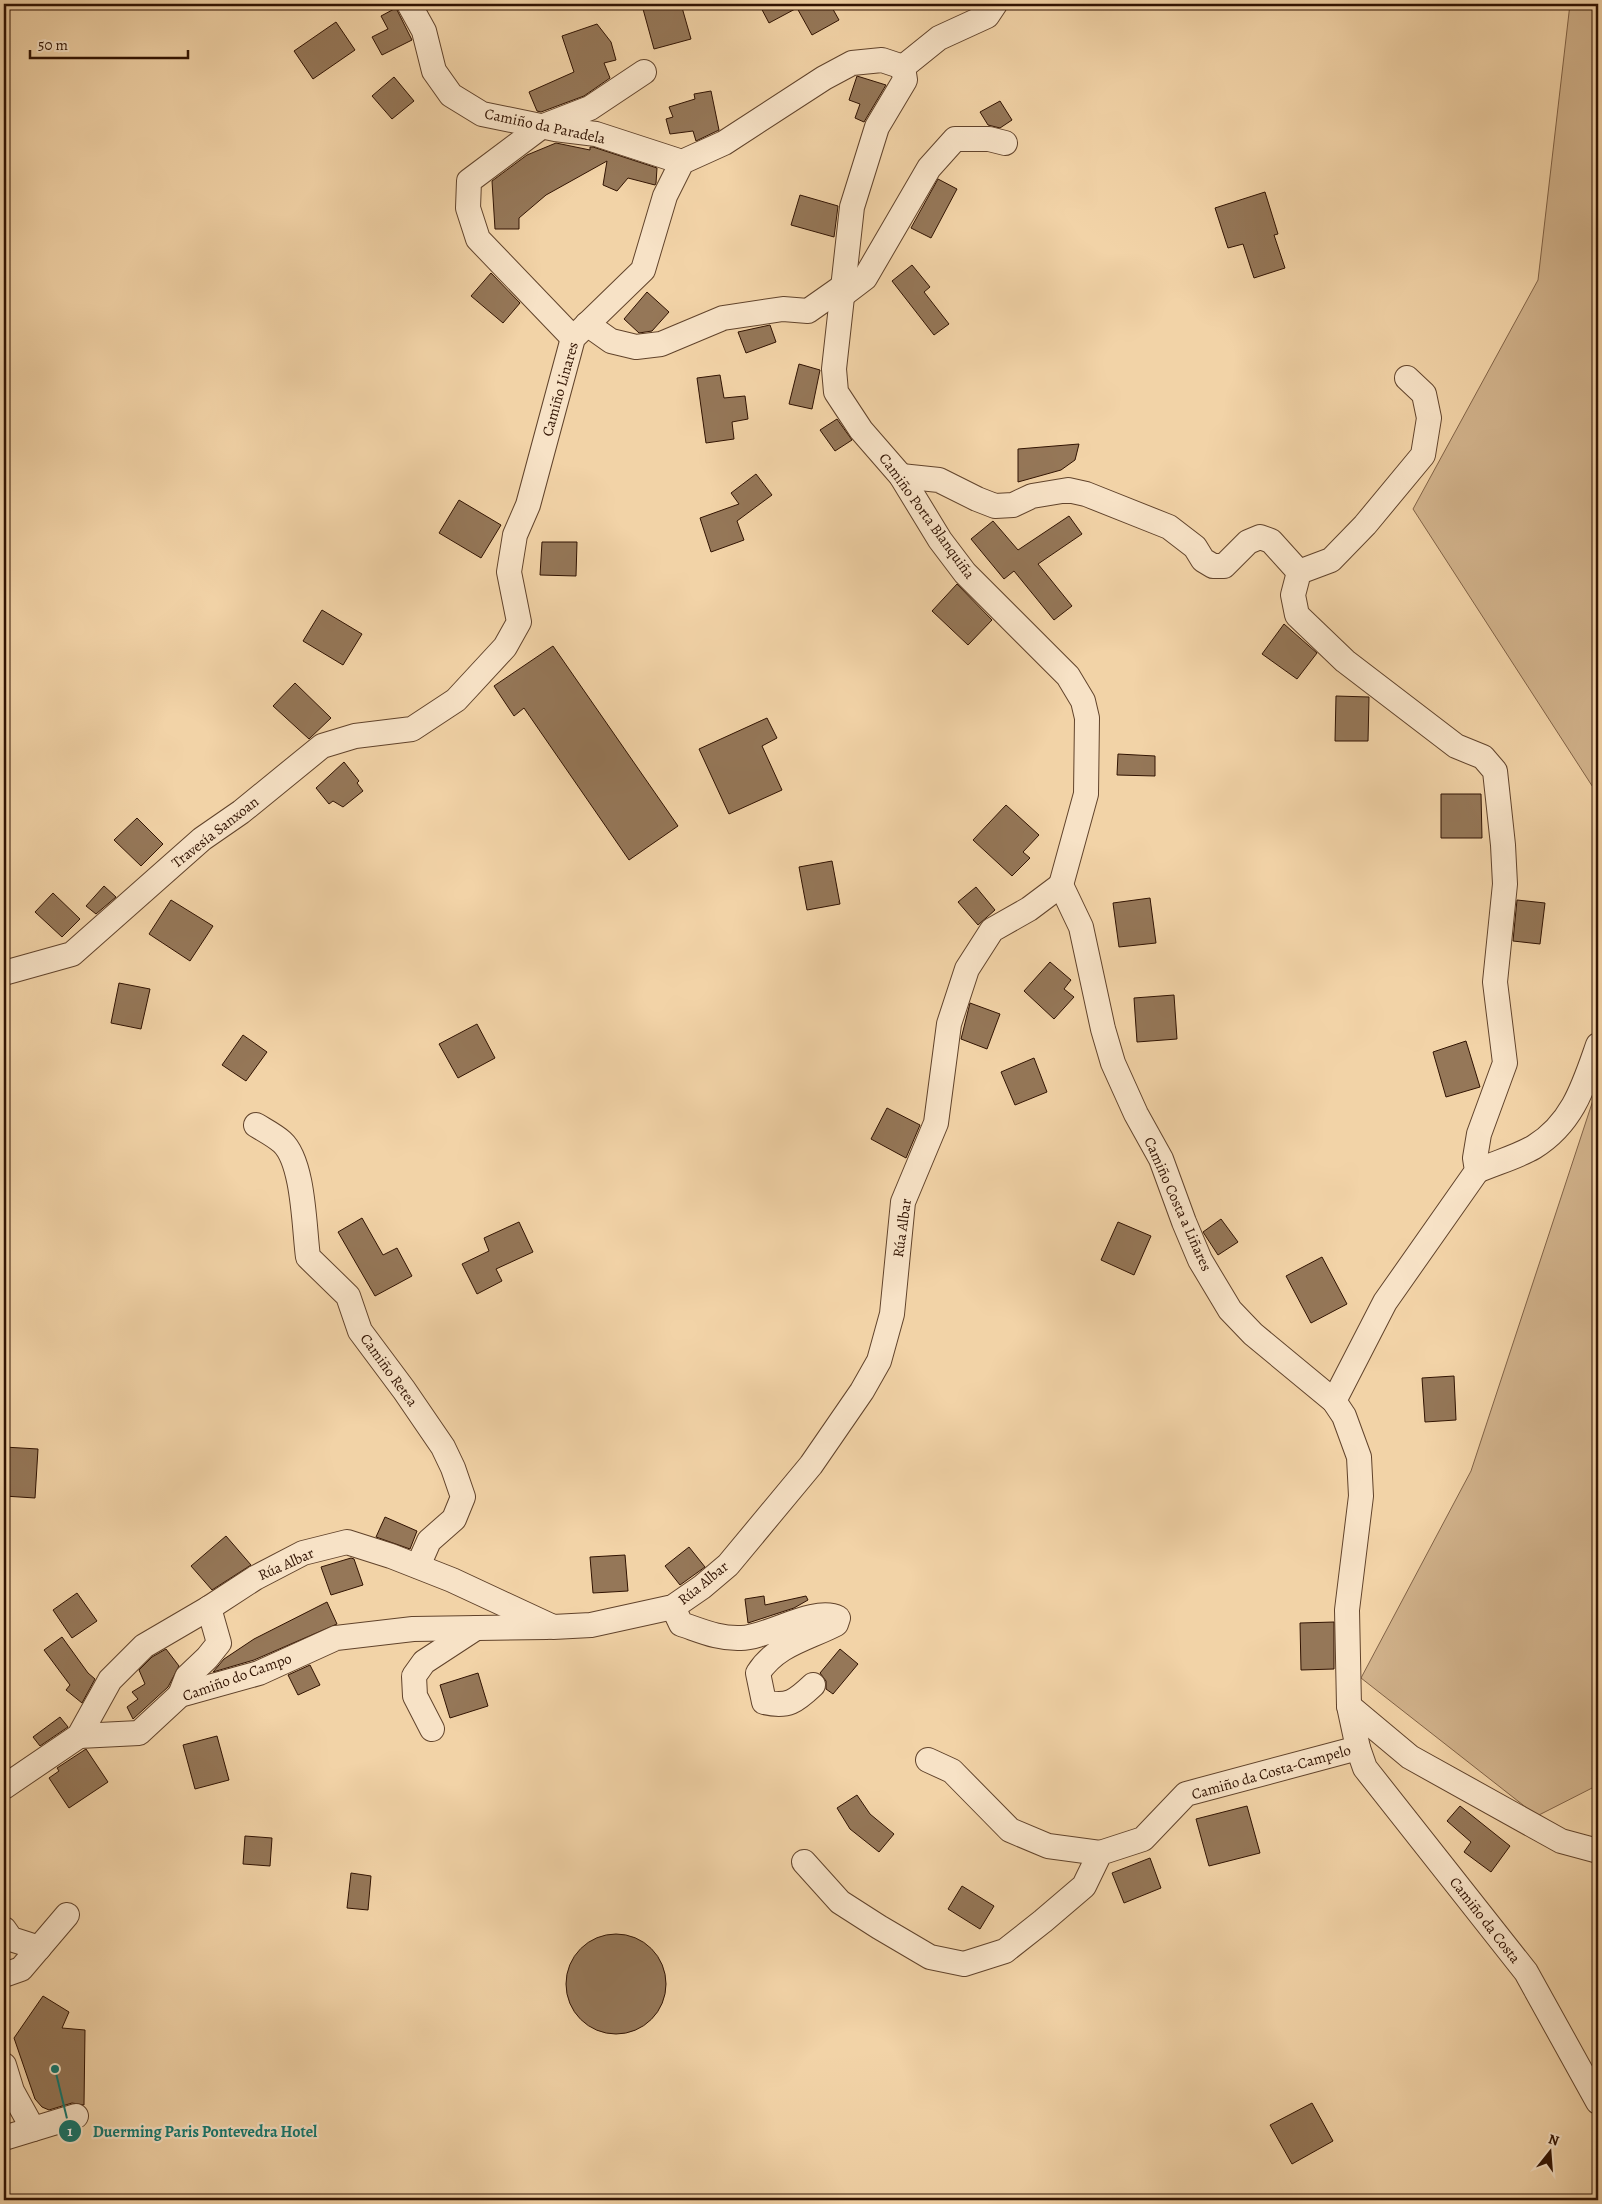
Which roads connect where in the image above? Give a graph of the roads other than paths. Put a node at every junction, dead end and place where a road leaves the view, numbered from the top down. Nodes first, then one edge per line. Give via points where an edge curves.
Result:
1 (409, 4) edge
2 (995, 4) edge
3 (903, 67) junction
4 (644, 72) dead end
5 (542, 127) junction
6 (1005, 144) dead end
7 (682, 162) junction
8 (844, 290) junction
9 (580, 331) junction
10 (1406, 378) dead end
11 (901, 476) junction
12 (1299, 572) junction
13 (412, 729) joint
14 (1061, 885) junction
15 (4, 972) edge
16 (1598, 1044) edge
17 (256, 1125) dead end
18 (1477, 1171) junction
19 (1334, 1401) junction
20 (418, 1566) junction
21 (673, 1607) junction
22 (210, 1608) junction
23 (553, 1627) junction
24 (476, 1628) junction
25 (813, 1685) dead end
26 (180, 1695) junction
27 (1349, 1706) junction
28 (432, 1729) dead end
29 (79, 1736) junction
30 (1358, 1748) junction
31 (928, 1760) dead end
32 (4, 1787) edge
33 (1598, 1851) edge
34 (1100, 1853) junction
35 (804, 1862) dead end
36 (67, 1915) dead end
37 (4, 1929) edge
38 (39, 1948) junction
39 (4, 1975) edge
40 (4, 2065) edge
41 (1598, 2102) edge
42 (76, 2116) dead end
43 (34, 2129) junction
44 (4, 2138) edge

1 - 5 street, Camiño da Paradela via 424,31 434,71 451,95 482,114
2 - 3 street via 987,16 939,38
3 - 7 street via 882,60 852,63 724,143
3 - 8 street, Camiño Porta Blanquiña via 905,80 877,127 852,208
4 - 5 street via 590,108
5 - 7 street, Camiño da Paradela via 596,134
5 - 9 street via 470,181 468,208 478,239
6 - 8 street via 989,138 954,139 929,168 865,278
7 - 9 street, Camiño Linares via 665,196 643,270
8 - 9 street via 808,311 783,310 723,318 661,344 636,347
8 - 11 street, Camiño Porta Blanquiña via 834,368 836,392 861,430
9 - 13 street, Camiño Linares via 528,505 515,535 509,572 519,622 505,647 456,700
10 - 12 street via 1424,394 1429,418 1423,455 1365,525 1331,560
11 - 12 street via 939,480 976,500 995,506 1013,505 1032,496 1068,490 1086,494 1169,527 1213,566 1224,566 1248,542 1260,537 1271,541
11 - 14 street, Camiño Porta Blanquiña via 940,540 965,573 1068,676 1084,701 1087,718 1086,794
12 - 18 street via 1293,595 1297,615 1345,661 1456,746 1483,757 1495,771 1505,884 1495,982 1505,1063 1479,1134 1475,1158
13 - 15 street, Travesía Sanxoan via 355,736 322,746 241,812 202,839 72,954
14 - 19 street, Camiño Costa a Liñares via 1081,927 1114,1063 1161,1160 1200,1260 1230,1310 1241,1322
14 - 21 street, Rúa Albar via 992,930 967,969 949,1024 936,1123 903,1202 892,1314 879,1361 811,1465 728,1565
16 - 18 street via 1584,1086 1566,1121 1534,1147
17 - 20 street, Camiño Retea via 283,1142 293,1159 300,1188 308,1257 348,1296 360,1331 443,1447 453,1468 463,1498 454,1519 429,1541
18 - 19 street via 1385,1302
19 - 27 street, Camiño Costa a Liñares via 1344,1416 1359,1457 1361,1496 1347,1610
20 - 22 street, Rúa Albar via 347,1542 304,1553 254,1578
20 - 23 street, Rúa Albar
21 - 23 street, Rúa Albar via 592,1625
21 - 25 street via 681,1624 716,1637 743,1638 801,1620 832,1615 838,1618 836,1624 790,1644 768,1658 758,1673 764,1702 785,1705
22 - 26 street via 219,1643 187,1677
22 - 29 street, Rúa Albar via 144,1646 110,1680
23 - 24 street, Camiño do Campo
24 - 26 street, Camiño do Campo via 412,1629 336,1638 259,1673
24 - 28 street via 424,1662 414,1676 415,1696
26 - 29 street, Camiño do Campo via 139,1733
27 - 30 street, Camiño Costa a Liñares
27 - 33 street via 1410,1757 1561,1841
29 - 32 street, Rúa Albar
30 - 34 street, Camiño da Costa-Campelo via 1186,1794 1143,1839
30 - 41 street, Camiño da Costa via 1365,1768 1526,1972
31 - 34 street via 952,1771 1010,1830 1048,1846
34 - 35 street via 1084,1886 1043,1920 1005,1951 964,1964 930,1957 879,1927 840,1902
36 - 38 street
37 - 38 street via 11,1939
38 - 39 street via 21,1969
40 - 43 street via 12,2091
42 - 43 street
43 - 44 street

